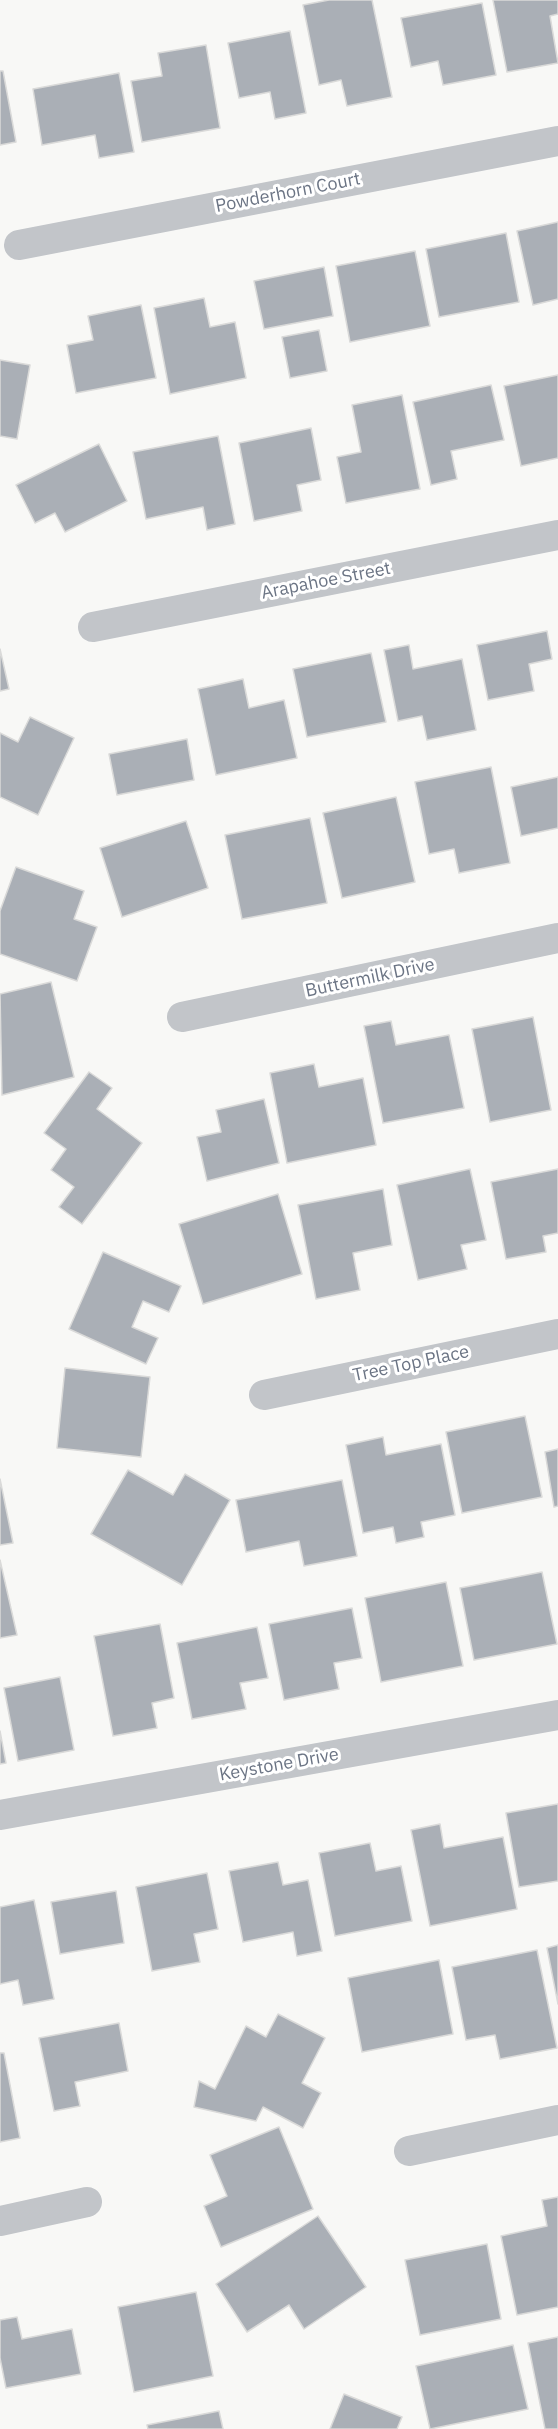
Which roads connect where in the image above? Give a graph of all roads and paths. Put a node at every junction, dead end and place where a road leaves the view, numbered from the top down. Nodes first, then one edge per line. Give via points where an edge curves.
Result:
1 (558, 141) edge
2 (19, 245) dead end
3 (558, 535) edge
4 (93, 627) dead end
5 (558, 938) edge
6 (182, 1017) dead end
7 (558, 1334) edge
8 (264, 1395) dead end
9 (558, 1715) edge
10 (0, 1815) edge
11 (558, 2120) edge
12 (409, 2151) dead end
13 (87, 2202) dead end
14 (0, 2221) edge

1 - 2 street, Powderhorn Court
3 - 4 street, Arapahoe Street
5 - 6 street, Buttermilk Drive
7 - 8 street, Tree Top Place
9 - 10 street, Keystone Drive
11 - 12 street
13 - 14 street

